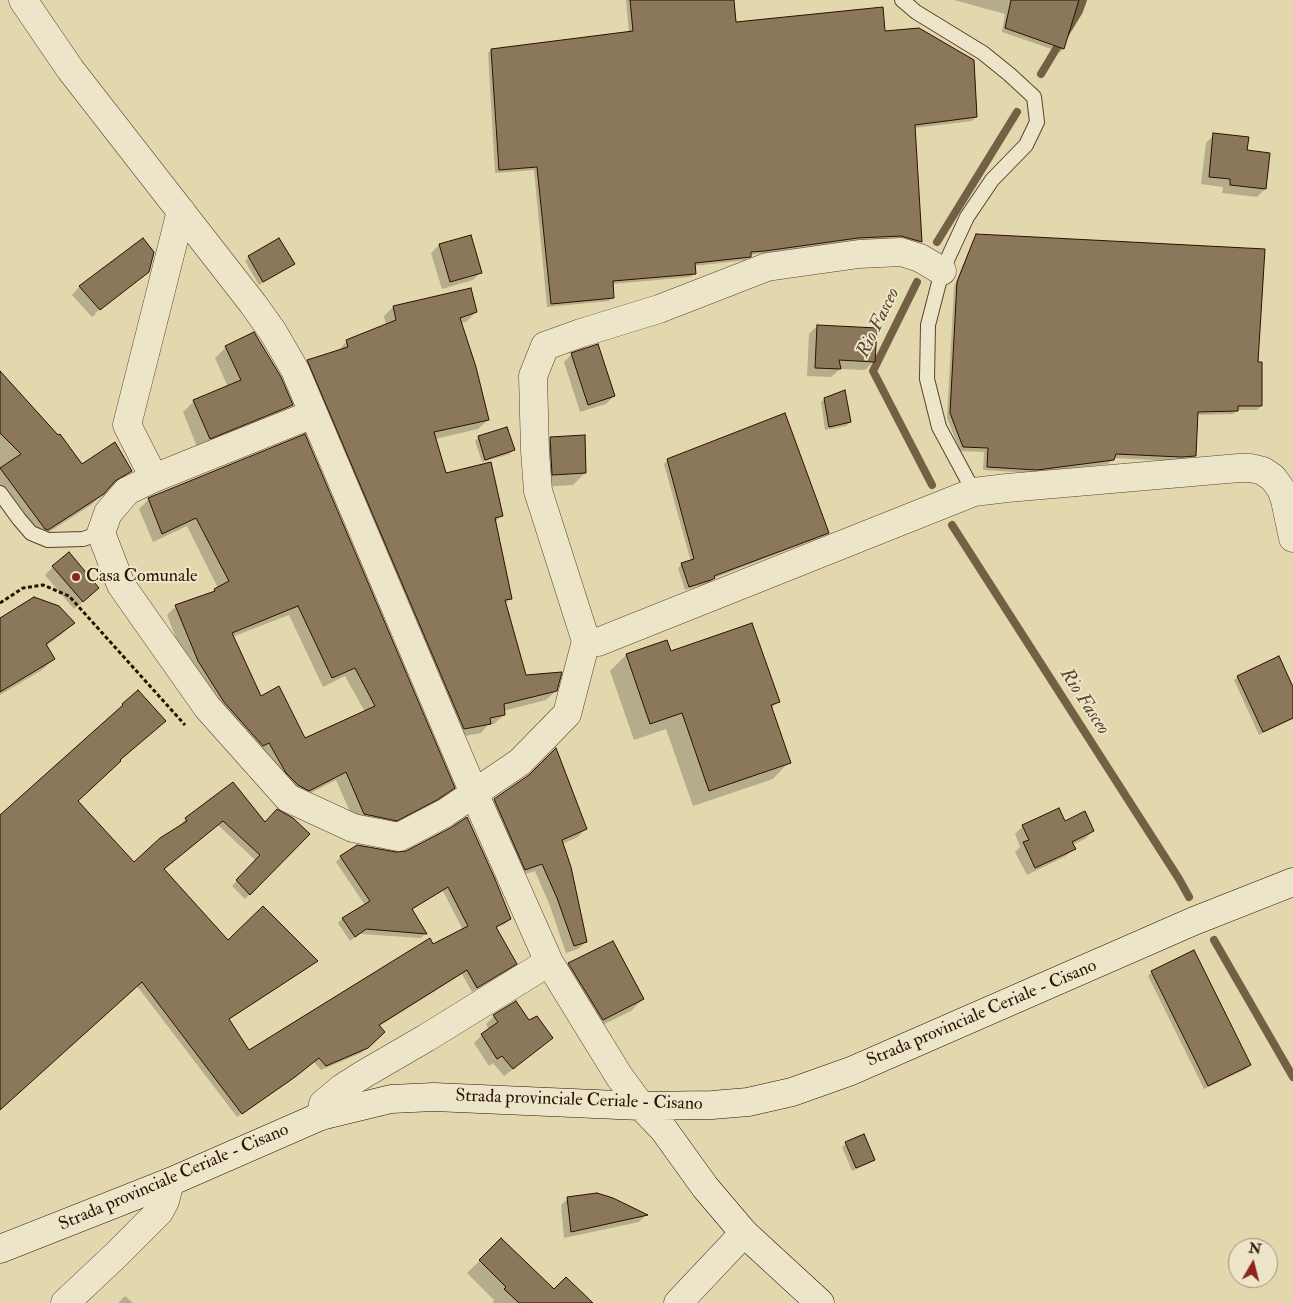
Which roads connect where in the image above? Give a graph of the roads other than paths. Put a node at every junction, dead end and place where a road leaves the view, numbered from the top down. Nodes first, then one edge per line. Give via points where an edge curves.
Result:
1 (23, 0) edge
2 (902, 0) edge
3 (181, 211) junction
4 (942, 271) junction
5 (313, 414) junction
6 (154, 478) junction
7 (974, 492) junction
8 (0, 493) edge
9 (101, 533) junction
10 (1293, 538) edge
11 (586, 641) junction
12 (474, 793) junction
13 (1293, 882) edge
14 (549, 962) junction
15 (641, 1106) junction
16 (321, 1116) junction
17 (170, 1182) junction
18 (744, 1233) junction
19 (0, 1249) edge
20 (65, 1303) edge
21 (678, 1303) edge
22 (820, 1303) edge

1 - 3 street via 70,69
2 - 4 lane via 983,53 1034,97 1037,122 1026,145 992,180 967,218
3 - 5 street via 273,332 295,370
3 - 6 street via 127,425
4 - 7 lane via 928,326 927,379 939,427
4 - 11 street via 920,258 901,252 859,254 767,268 659,309 546,346 533,376 538,491
5 - 6 street
5 - 12 street
6 - 9 street via 127,492 108,513
7 - 10 street via 1251,468 1263,471 1281,488
7 - 11 street via 598,642
8 - 9 lane via 31,533 48,540 83,539
9 - 12 street via 121,585 206,707 288,798 353,828 399,837 445,813
11 - 12 street via 567,714 520,762
12 - 14 street
13 - 15 street, Strada provinciale Ceriale - Cisano via 1185,925 851,1071 792,1092 748,1102
14 - 15 street
14 - 16 street via 342,1088 323,1104
15 - 16 street, Strada provinciale Ceriale - Cisano via 434,1097 390,1099
15 - 18 street via 664,1130 705,1187
16 - 17 street, Strada provinciale Ceriale - Cisano
17 - 19 street, Strada provinciale Ceriale - Cisano
17 - 20 street via 159,1212
18 - 21 street
18 - 22 street

